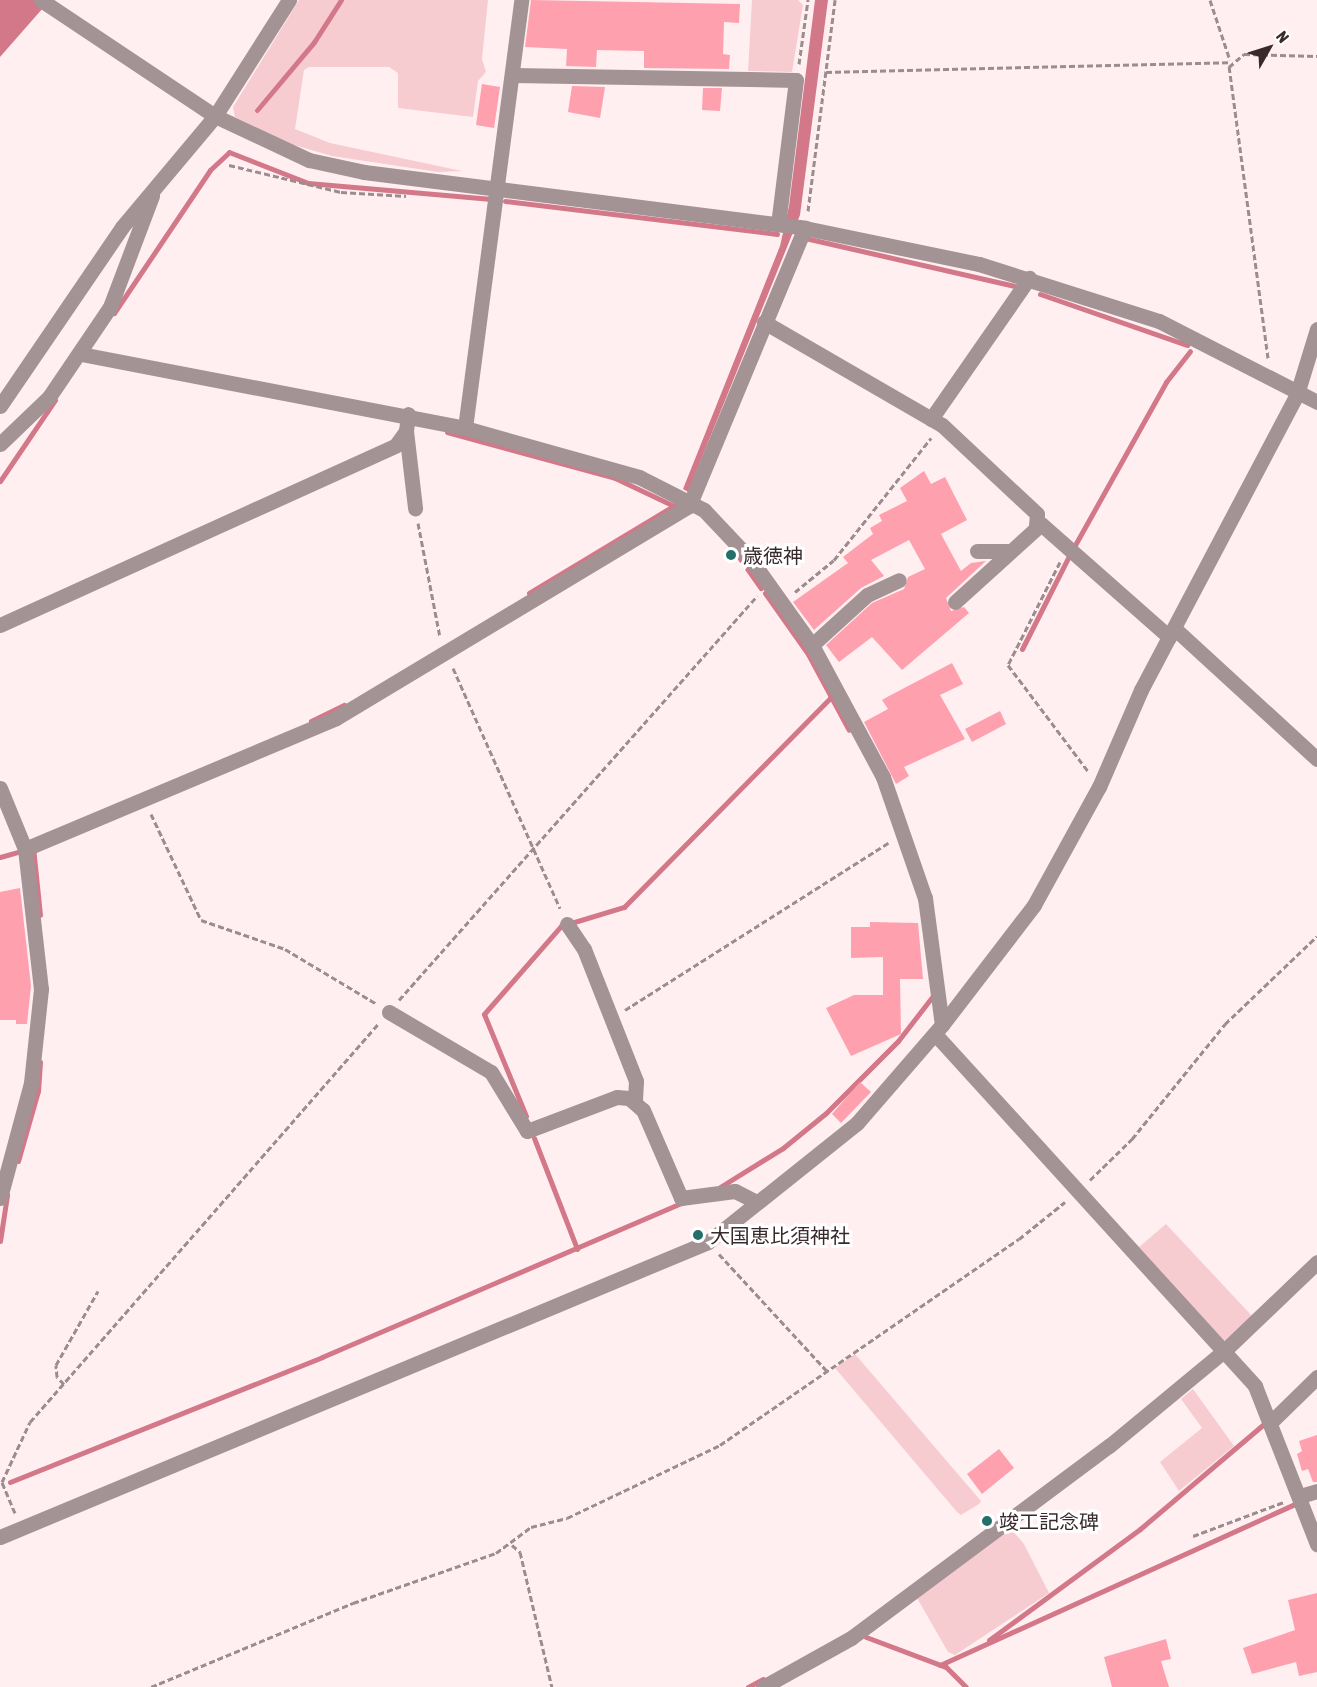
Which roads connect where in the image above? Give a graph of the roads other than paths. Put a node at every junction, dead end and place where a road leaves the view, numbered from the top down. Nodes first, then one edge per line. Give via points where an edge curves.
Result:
1 (41, 0) edge
2 (290, 0) edge
3 (521, 0) edge
4 (513, 75) junction
5 (215, 116) junction
6 (499, 189) junction
7 (152, 196) junction
8 (781, 224) junction
9 (802, 227) junction
10 (1029, 278) junction
11 (764, 322) junction
12 (1317, 329) edge
13 (81, 354) junction
14 (1297, 394) junction
15 (1317, 402) edge
16 (0, 406) edge
17 (408, 414) junction
18 (936, 422) junction
19 (465, 428) junction
20 (406, 431) junction
21 (0, 444) edge
22 (689, 506) junction
23 (415, 508) road end
24 (1036, 525) junction
25 (977, 551) dead end
26 (1008, 551) junction
27 (899, 580) dead end
28 (955, 602) dead end
29 (0, 625) edge
30 (1171, 632) junction
31 (812, 645) junction
32 (1317, 759) edge
33 (0, 788) edge
34 (25, 849) junction
35 (567, 924) road end
36 (389, 1012) road end
37 (938, 1029) junction
38 (635, 1100) junction
39 (0, 1198) edge
40 (756, 1202) junction
41 (1317, 1262) edge
42 (1224, 1351) junction
43 (1317, 1377) edge
44 (1272, 1420) junction
45 (1317, 1491) edge
46 (1300, 1496) junction
47 (0, 1537) edge
48 (1317, 1544) edge
49 (763, 1687) edge

1 - 5 street
2 - 5 street
3 - 4 street
4 - 6 street
4 - 8 street via 796,80
5 - 6 street via 282,151 335,167
5 - 7 street
6 - 8 street
6 - 19 street
7 - 13 street via 110,307
7 - 16 street via 122,226
8 - 9 street
9 - 10 street
9 - 11 street
10 - 14 street via 1159,321
10 - 18 street
11 - 18 street
11 - 22 street
12 - 14 street
13 - 17 street
13 - 21 street via 49,397
14 - 15 street
14 - 30 street
17 - 19 street
17 - 20 street
18 - 24 street via 1036,514
19 - 22 street via 639,477
20 - 23 street
20 - 29 street via 389,449
22 - 31 street via 733,538
22 - 34 street via 444,648 336,717
24 - 26 street
24 - 30 street via 1047,526
25 - 26 street
26 - 28 street
27 - 31 street via 867,595
30 - 32 street
30 - 37 street via 1122,728 1099,787 1034,905
31 - 37 street via 883,777 904,832 925,898
33 - 34 street
34 - 39 street via 41,989 31,1083
35 - 38 street via 584,949 636,1081
36 - 38 street via 491,1072 529,1131 617,1097
37 - 40 street via 857,1123 798,1174
37 - 42 street
38 - 40 street via 681,1198 741,1191
40 - 47 street via 708,1242
41 - 42 street
42 - 44 street via 1255,1386
42 - 49 street via 1109,1446 851,1638
43 - 44 street
44 - 46 street
45 - 46 street
46 - 48 street

